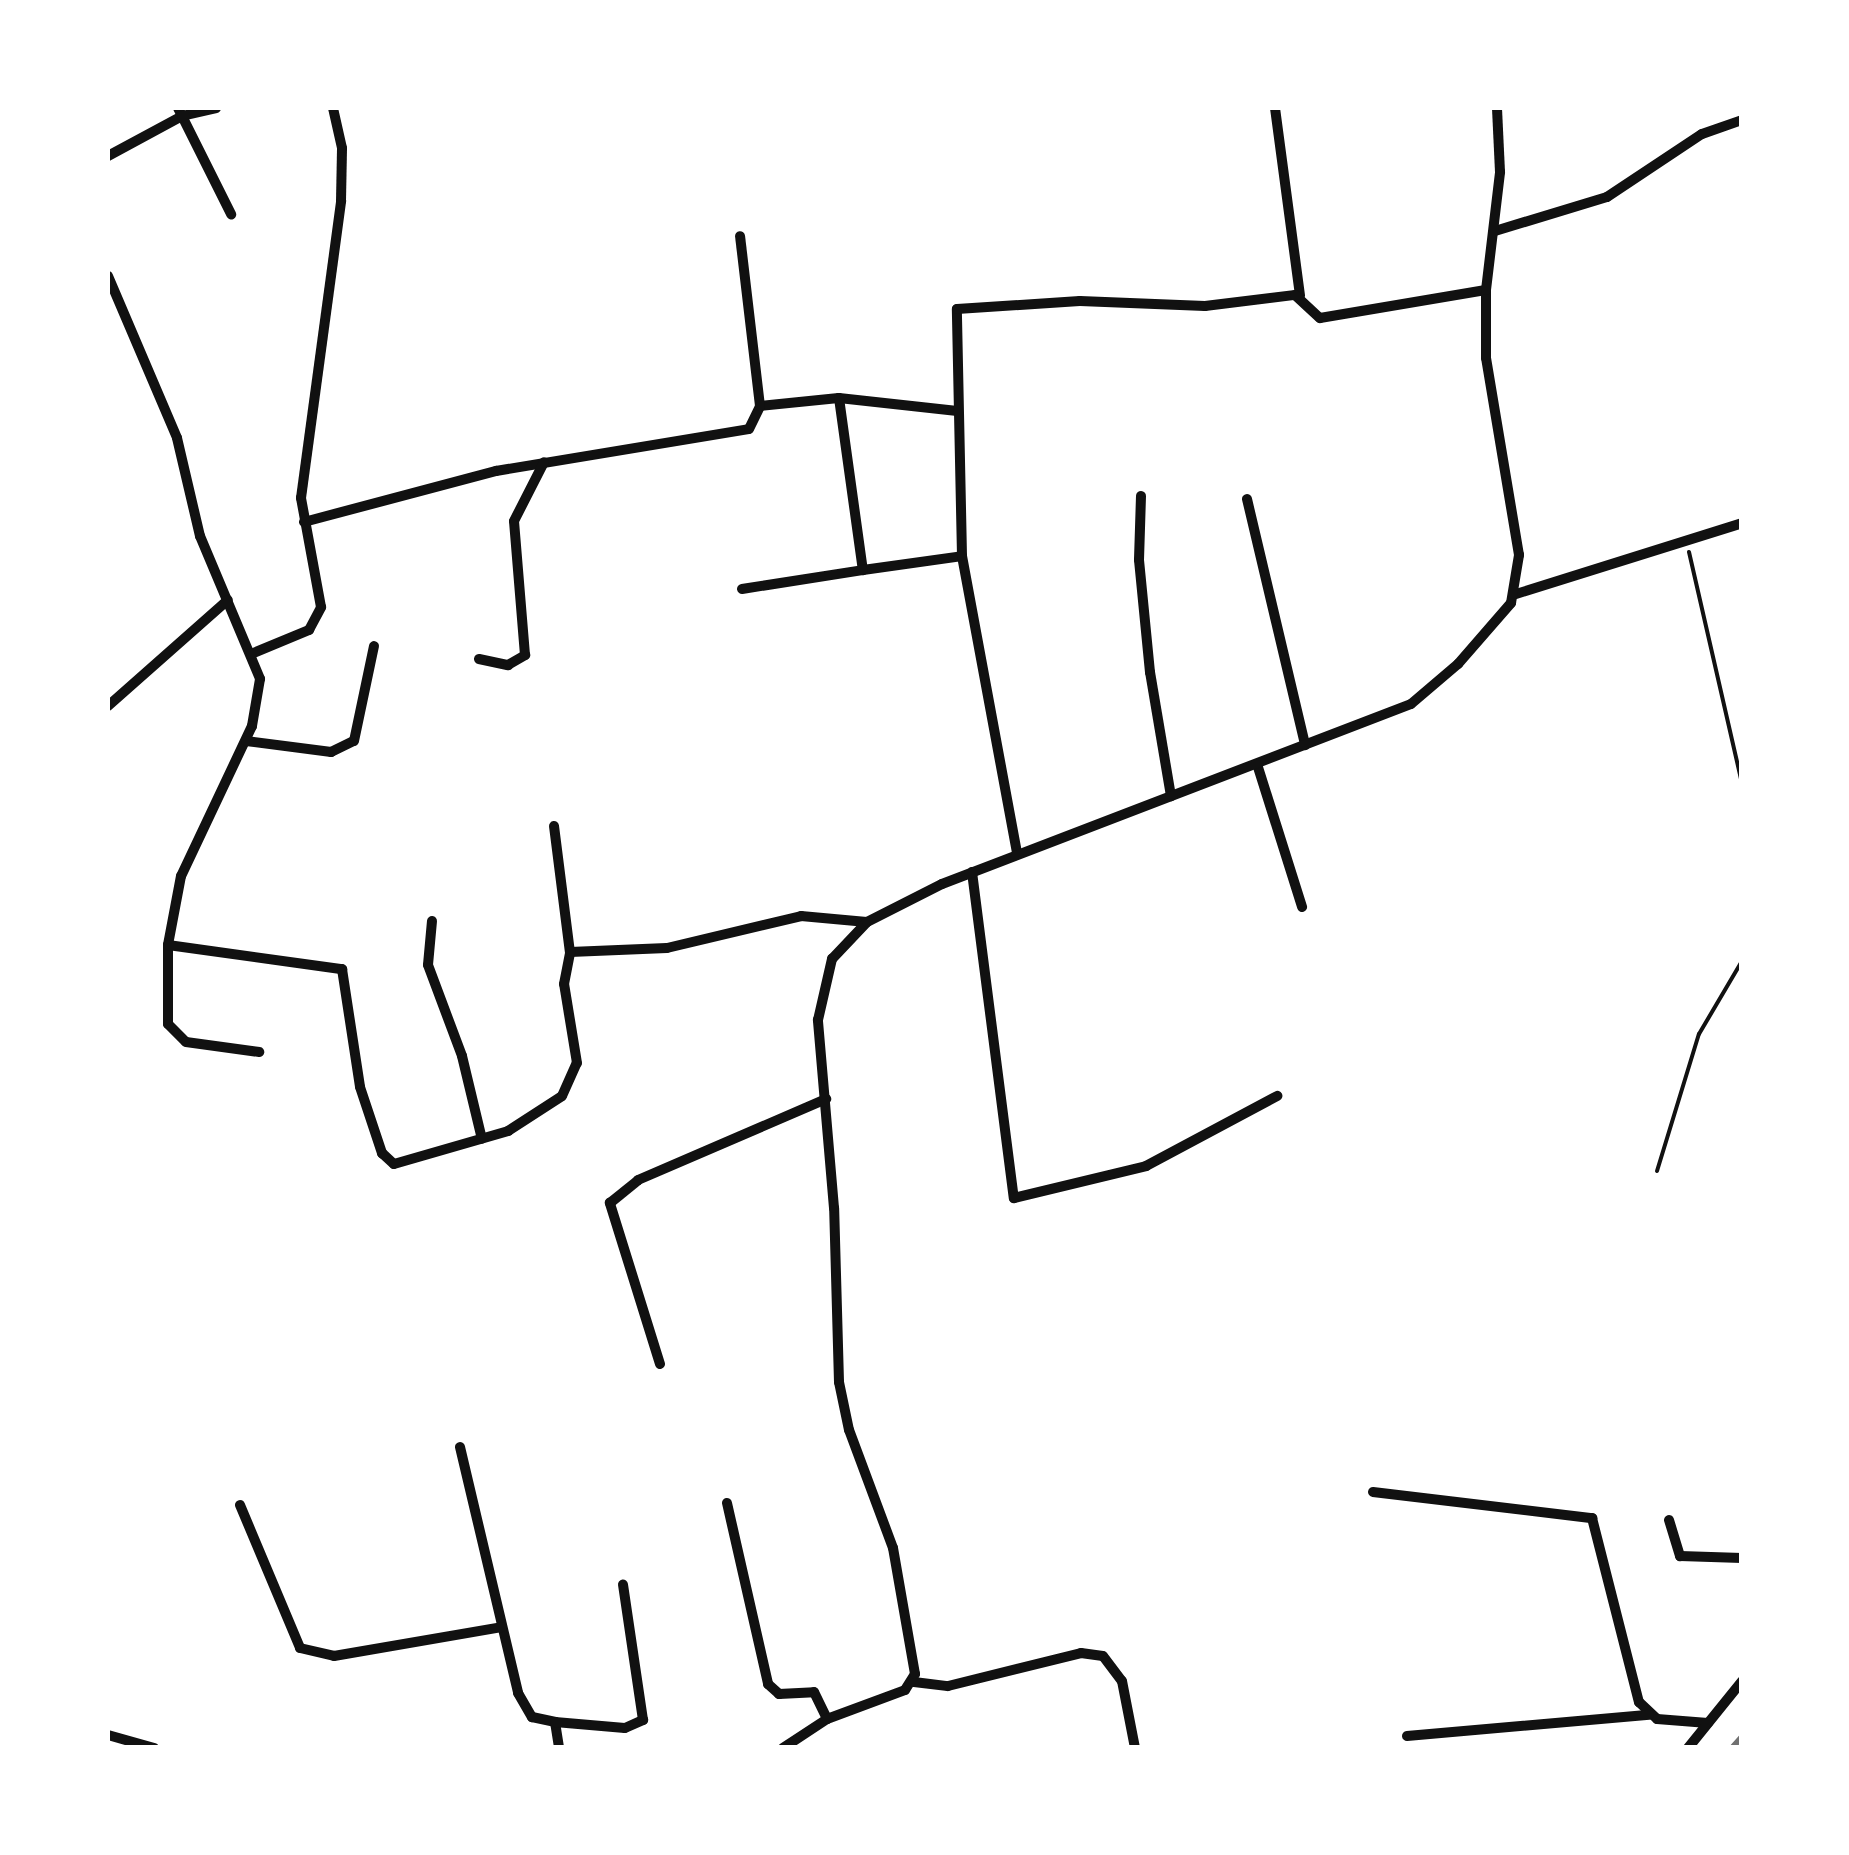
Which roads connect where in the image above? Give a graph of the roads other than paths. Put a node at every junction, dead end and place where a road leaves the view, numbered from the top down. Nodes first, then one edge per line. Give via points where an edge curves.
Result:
1 (216, 108) edge
2 (334, 108) edge
3 (1274, 108) edge
4 (1498, 108) edge
5 (180, 112) edge
6 (1742, 120) edge
7 (108, 156) edge
8 (231, 214) dead end
9 (1495, 231) junction
10 (740, 236) dead end
11 (108, 276) edge
12 (1486, 290) junction
13 (1300, 296) junction
14 (839, 398) junction
15 (760, 406) junction
16 (957, 411) junction
17 (544, 462) junction
18 (1140, 496) dead end
19 (1247, 499) dead end
20 (304, 522) junction
21 (1742, 523) edge
22 (962, 556) junction
23 (863, 570) junction
24 (742, 588) dead end
25 (1516, 594) junction
26 (228, 600) junction
27 (374, 646) dead end
28 (252, 654) junction
29 (480, 659) dead end
30 (108, 706) edge
31 (246, 741) junction
32 (1305, 745) junction
33 (1258, 764) junction
34 (1171, 796) junction
35 (554, 826) dead end
36 (1017, 853) junction
37 (972, 872) junction
38 (1302, 907) dead end
39 (432, 922) dead end
40 (867, 922) junction
41 (168, 945) junction
42 (570, 952) junction
43 (259, 1052) dead end
44 (1277, 1096) dead end
45 (826, 1099) junction
46 (482, 1139) junction
47 (660, 1364) dead end
48 (460, 1446) dead end
49 (1374, 1492) dead end
50 (728, 1503) dead end
51 (240, 1505) dead end
52 (1668, 1520) dead end
53 (1742, 1558) edge
54 (623, 1584) dead end
55 (502, 1626) junction
56 (1742, 1681) edge
57 (914, 1682) junction
58 (1649, 1715) junction
59 (826, 1719) junction
60 (555, 1722) junction
61 (1708, 1723) junction
62 (108, 1735) edge
63 (1406, 1736) dead end
64 (154, 1748) edge
65 (559, 1748) edge
66 (783, 1748) edge
67 (1134, 1748) edge
68 (1688, 1748) edge

1 - 5 street
2 - 20 street via 342,175 301,498
3 - 13 street
4 - 9 street
5 - 7 street
5 - 8 street
6 - 9 street via 1702,134 1607,197
9 - 12 street
10 - 15 street
11 - 26 street via 177,438 200,536
12 - 13 street via 1320,318
12 - 25 street via 1486,358 1519,556
13 - 16 street via 1204,306 1080,301 960,308 953,316
14 - 15 street
14 - 16 street
14 - 23 street
15 - 17 street via 756,422 736,434
16 - 22 street
17 - 20 street
17 - 29 street via 514,520 526,655 508,665
18 - 34 street via 1150,672
19 - 32 street
20 - 28 street via 321,607 318,622
21 - 25 street
22 - 23 street
22 - 36 street
23 - 24 street
25 - 32 street via 1427,693
26 - 28 street
26 - 30 street
27 - 31 street via 354,741 331,752
28 - 31 street via 260,694
31 - 41 street via 181,876
32 - 33 street
33 - 34 street
33 - 38 street
34 - 36 street
35 - 42 street
36 - 37 street
37 - 40 street
37 - 44 street via 1014,1198 1146,1166
39 - 46 street via 428,965 462,1056
40 - 42 street via 801,916 668,948
40 - 45 street via 832,959 824,978 818,1020
41 - 43 street via 165,1004 175,1035
41 - 46 street via 342,970 360,1086 382,1154 402,1164
42 - 46 street via 564,984 576,1045 572,1081 530,1120
45 - 47 street via 638,1180 610,1203
45 - 57 street via 842,1408 893,1548
48 - 55 street
49 - 58 street via 1592,1518 1626,1664
50 - 59 street via 768,1684 779,1694 814,1692
51 - 55 street via 300,1648 334,1656
52 - 53 street via 1680,1556
54 - 60 street via 642,1720 625,1728
55 - 60 street via 524,1710
56 - 61 street
57 - 59 street
57 - 67 street via 948,1686 1082,1654 1103,1656 1122,1681
58 - 61 street
58 - 63 street
59 - 66 street
60 - 65 street
61 - 68 street
62 - 64 street

